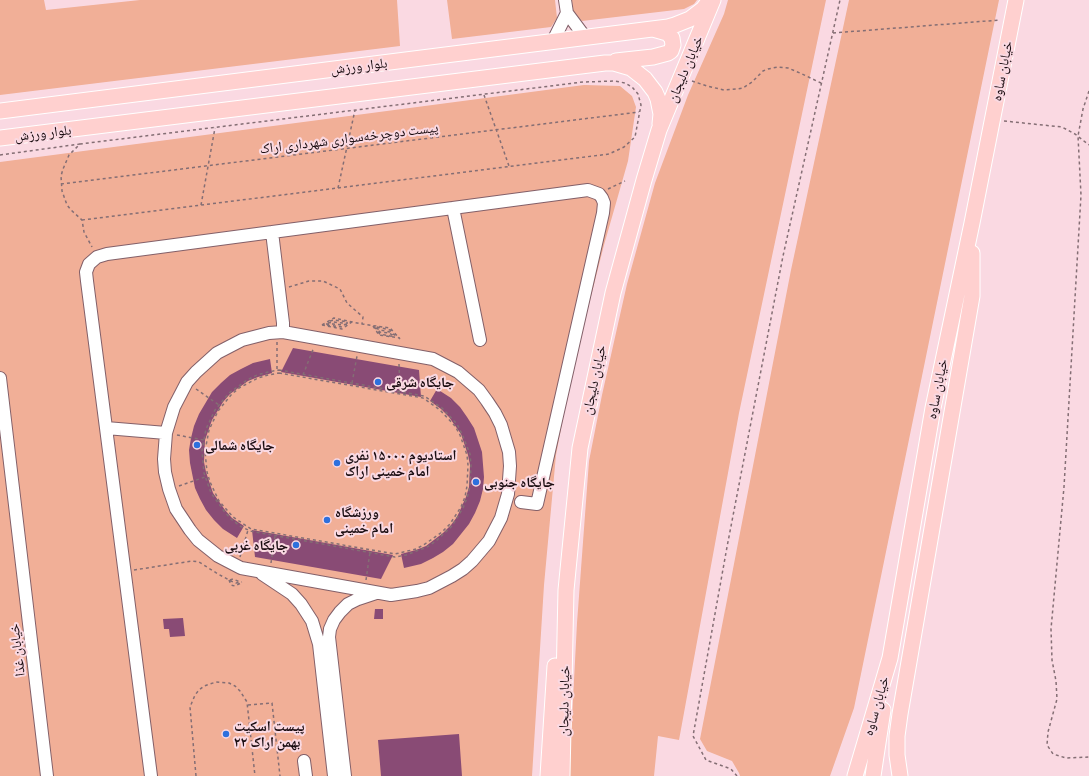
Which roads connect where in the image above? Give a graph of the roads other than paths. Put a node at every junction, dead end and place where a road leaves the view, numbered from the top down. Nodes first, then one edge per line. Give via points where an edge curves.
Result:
1 (565, 0) edge
2 (710, 0) edge
3 (713, 0) edge
4 (1016, 0) edge
5 (567, 13) junction
6 (653, 29) junction
7 (586, 37) junction
8 (553, 41) junction
9 (605, 63) junction
10 (0, 111) edge
11 (659, 130) junction
12 (0, 138) edge
13 (454, 208) junction
14 (972, 223) junction
15 (272, 232) junction
16 (283, 337) junction
17 (480, 340) dead end
18 (0, 378) edge
19 (106, 428) junction
20 (166, 433) junction
21 (521, 502) dead end
22 (258, 572) junction
23 (566, 590) junction
24 (378, 593) junction
25 (890, 658) junction
26 (304, 761) dead end
27 (46, 776) edge
28 (151, 776) edge
29 (306, 776) edge
30 (334, 776) edge
31 (345, 776) edge
32 (548, 776) edge
33 (562, 776) edge
34 (855, 776) edge
35 (873, 776) edge
36 (900, 776) edge

1 - 5 street
2 - 6 main road, بلوار ورزش via 696,14 682,22
3 - 11 main road, خیابان دلیجان
4 - 14 main road, خیابان ساوه
5 - 7 street
5 - 8 street
6 - 7 main road, بلوار ورزش
6 - 9 main road via 667,33 672,38 674,45 671,51 665,55
7 - 8 main road, بلوار ورزش
8 - 10 main road, بلوار ورزش
9 - 11 main road, بلوار ورزش via 631,68 650,85 660,107
9 - 12 main road, بلوار ورزش
11 - 23 main road, خیابان دلیجان via 613,293 580,448
13 - 15 street
13 - 17 street
13 - 21 street via 588,190 599,194 604,203 537,504
14 - 25 main road, خیابان ساوه via 933,408
14 - 36 main road via 972,296 900,714 897,755
15 - 16 street via 284,323
15 - 19 street via 107,254 97,257 89,264 86,272
16 - 20 street via 269,333 242,340 206,362 187,382 174,407
16 - 24 street via 316,343 359,346 433,359 458,372 479,390 501,425 508,452 510,480 501,518 489,541 472,561 452,576 429,588 404,594
18 - 27 street, خیابان غذا
19 - 20 street
19 - 28 street
20 - 22 street via 164,459 167,484 182,520 198,540 218,556 241,568
22 - 24 street
22 - 30 street via 292,594 312,621 319,644
23 - 32 main road via 556,643
23 - 33 main road, خیابان دلیجان
24 - 31 street via 348,604 334,620 330,629
25 - 34 main road, خیابان ساوه
25 - 35 main road
26 - 29 street

